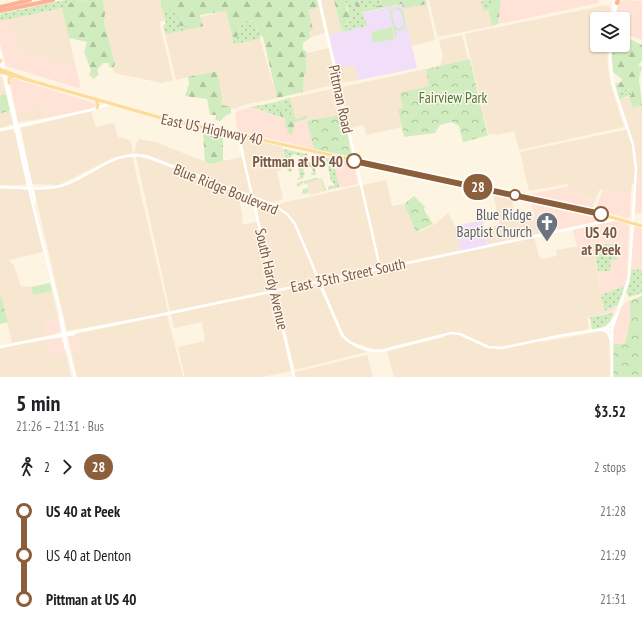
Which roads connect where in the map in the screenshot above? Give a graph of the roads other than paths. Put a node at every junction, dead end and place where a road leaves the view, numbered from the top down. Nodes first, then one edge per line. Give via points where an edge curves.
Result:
1 (30, 0) edge
2 (53, 0) edge
3 (319, 0) edge
4 (616, 1) edge
5 (0, 6) edge
6 (0, 11) edge
7 (614, 12) edge
8 (614, 12) edge
9 (610, 52) edge
10 (0, 57) edge
11 (3, 72) edge
12 (13, 76) junction
13 (28, 80) junction
14 (8, 83) junction
15 (96, 100) junction
16 (108, 104) junction
17 (97, 108) junction
18 (17, 126) junction
19 (0, 130) edge
20 (238, 134) junction
21 (354, 161) junction
22 (0, 187) edge
23 (30, 188) junction
24 (253, 198) junction
25 (619, 218) junction
26 (633, 222) junction
27 (642, 226) edge
28 (380, 268) junction
29 (319, 281) junction
30 (275, 291) junction
31 (616, 318) junction
32 (601, 329) junction
33 (612, 330) junction
34 (64, 335) junction
35 (612, 342) junction
36 (0, 347) edge
37 (74, 377) edge
38 (294, 377) edge
39 (612, 377) edge

1 - 5 highway
2 - 6 highway
3 - 21 main road, Pittman Road
4 - 7 main road
4 - 8 main road
9 - 26 main road via 613,84 635,153
10 - 11 main road
10 - 11 main road
11 - 12 main road
11 - 13 main road
11 - 14 main road
11 - 18 main road
12 - 13 main road
12 - 14 main road via 9,78
13 - 15 main road, East US Highway 40
14 - 18 main road
15 - 16 main road, East US Highway 40
15 - 17 main road
16 - 17 main road
16 - 20 main road, East US Highway 40
17 - 18 main road
18 - 19 main road
18 - 23 main road
20 - 21 main road, East US Highway 40
20 - 24 main road, South Hardy Avenue
21 - 25 main road, East US Highway 40
21 - 28 main road, Pittman Road
22 - 23 main road, Blue Ridge Boulevard
23 - 24 main road, Blue Ridge Boulevard via 62,186 118,157 134,155 146,156
23 - 34 main road via 35,200 33,203
24 - 29 main road, Blue Ridge Boulevard via 281,209 291,219
24 - 30 main road, South Hardy Avenue
25 - 26 main road, East US Highway 40
25 - 28 main road, East 35th Street South
26 - 27 main road, East US Highway 40
26 - 31 main road via 629,277
28 - 29 main road, East 35th Street South
29 - 30 main road, East 35th Street South
29 - 32 main road, Blue Ridge Boulevard via 342,335 349,342 374,351 451,333 460,334 488,347 502,348
30 - 34 main road, East 35th Street South
30 - 38 main road, South Hardy Avenue
31 - 32 main road via 608,327
31 - 33 main road
32 - 33 main road, Blue Ridge Boulevard
32 - 35 main road via 608,333
33 - 35 main road
34 - 36 main road, East 35th Street South
34 - 37 main road
35 - 39 main road

